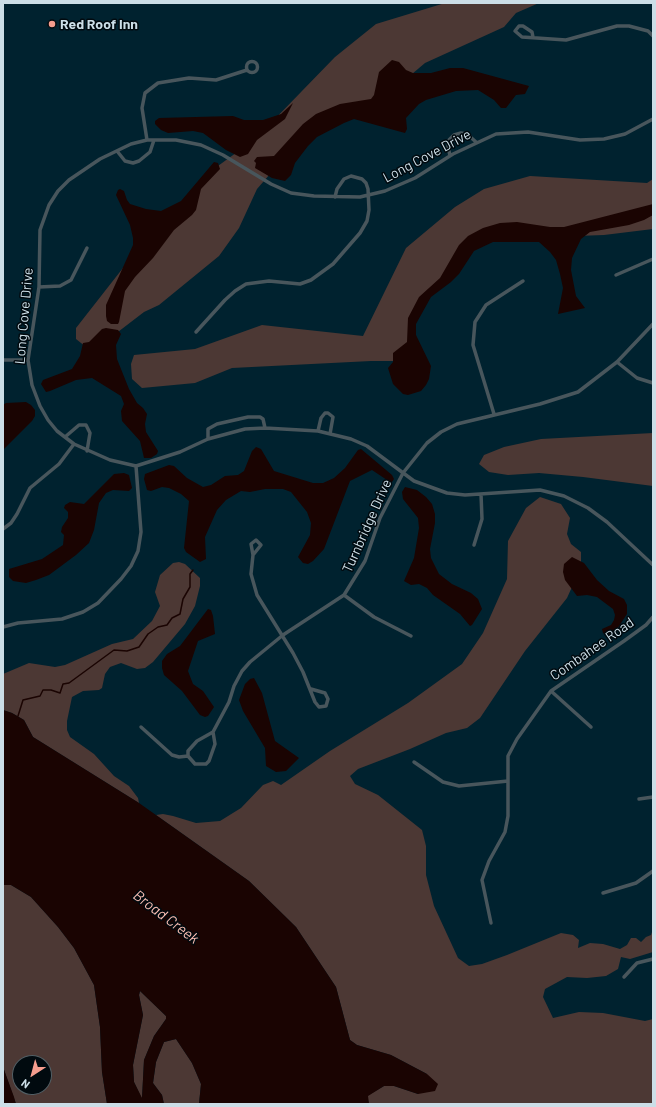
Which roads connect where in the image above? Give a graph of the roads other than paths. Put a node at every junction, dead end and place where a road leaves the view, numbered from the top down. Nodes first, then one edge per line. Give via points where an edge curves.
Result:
1 (653, 36) edge
2 (533, 37) junction
3 (247, 70) dead end
4 (653, 119) edge
5 (147, 140) junction
6 (154, 140) junction
7 (476, 142) junction
8 (117, 151) junction
9 (450, 156) junction
10 (368, 196) junction
11 (335, 197) junction
12 (87, 248) dead end
13 (653, 259) edge
14 (616, 275) dead end
15 (523, 282) dead end
16 (39, 287) junction
17 (653, 324) edge
18 (196, 332) dead end
19 (3, 360) edge
20 (28, 360) junction
21 (617, 362) junction
22 (653, 383) edge
23 (494, 414) junction
24 (265, 428) junction
25 (318, 431) junction
26 (330, 434) junction
27 (66, 437) junction
28 (208, 439) junction
29 (74, 444) junction
30 (87, 451) junction
31 (136, 466) junction
32 (403, 473) junction
33 (481, 494) junction
34 (3, 529) edge
35 (474, 545) dead end
36 (253, 555) dead end
37 (653, 565) edge
38 (344, 595) junction
39 (653, 617) edge
40 (3, 627) edge
41 (283, 635) junction
42 (412, 636) dead end
43 (311, 690) junction
44 (551, 691) junction
45 (141, 727) dead end
46 (592, 727) dead end
47 (213, 732) junction
48 (188, 756) junction
49 (414, 762) dead end
50 (508, 781) junction
51 (653, 797) edge
52 (638, 799) dead end
53 (653, 871) edge
54 (603, 893) dead end
55 (491, 923) dead end
56 (653, 959) edge
57 (624, 977) dead end

1 - 2 street via 637,27 616,26 566,40
2 - 2 street via 522,37 515,31 519,26 523,26 532,32
3 - 5 street via 216,80 188,78 158,83 145,93 142,108
4 - 7 street, Long Cove Drive via 625,134 604,139 580,140 528,132 509,132
5 - 6 street, Long Cove Drive
5 - 8 street, Long Cove Drive
6 - 8 street via 150,152 139,161 129,163
6 - 11 street, Long Cove Drive via 176,140 201,145 291,193
7 - 9 street, Long Cove Drive
7 - 9 street via 467,134 454,135 449,140
8 - 16 street, Long Cove Drive via 69,180 49,205 40,230
9 - 10 street, Long Cove Drive via 415,178
10 - 11 street, Long Cove Drive
10 - 11 street via 366,183 351,176 341,182
10 - 18 street via 368,216 360,233 323,272 300,284 269,281 246,284 225,300
12 - 16 street via 72,280 60,286
13 - 14 street
15 - 23 street via 486,305 475,322 473,345
16 - 20 street, Long Cove Drive
17 - 21 street, Turnbridge Drive
19 - 20 street
20 - 27 street, Long Cove Drive via 32,385 40,406 48,420
21 - 22 street via 637,378
21 - 23 street, Turnbridge Drive via 578,392
23 - 32 street, Turnbridge Drive via 457,424 442,432 427,443
24 - 25 street
24 - 28 street via 245,429
24 - 28 street via 260,417 248,417 217,424 208,429
25 - 26 street
25 - 26 street via 321,418 328,413 333,417
26 - 32 street via 367,446
27 - 29 street, Long Cove Drive
27 - 30 street via 79,425 86,425 90,433
28 - 31 street via 180,452
29 - 30 street, Long Cove Drive
29 - 34 street via 59,464 30,488 17,514
30 - 31 street, Long Cove Drive
31 - 40 street via 141,532 138,550 131,566 121,579 98,603 83,612 62,619
32 - 33 street via 414,481 447,493
32 - 38 street, Turnbridge Drive via 380,518 365,562
33 - 35 street via 482,519
33 - 37 street via 540,490 564,496 588,508 607,522
36 - 41 street via 250,574 257,596
38 - 41 street, Turnbridge Drive
38 - 42 street via 374,617
39 - 44 street, Combahee Road via 624,641
41 - 43 street
41 - 47 street, Turnbridge Drive via 260,652 242,671
43 - 43 street via 317,705 326,706 328,699 325,693
44 - 46 street
44 - 50 street, Combahee Road via 508,756
45 - 48 street via 172,755
47 - 48 street via 192,745
47 - 48 street, Turnbridge Drive via 215,744 206,764 196,764
49 - 50 street via 443,782 459,786
50 - 55 street, Combahee Road via 508,816 505,832 482,880
51 - 52 street
53 - 54 street via 636,883
56 - 57 street via 637,963

